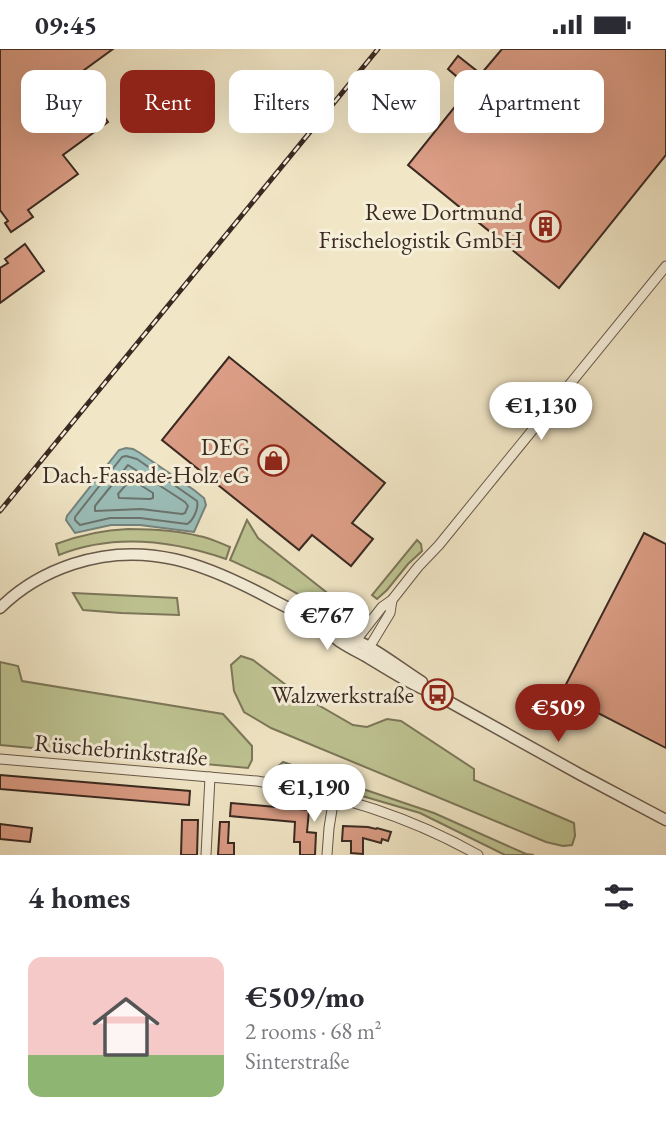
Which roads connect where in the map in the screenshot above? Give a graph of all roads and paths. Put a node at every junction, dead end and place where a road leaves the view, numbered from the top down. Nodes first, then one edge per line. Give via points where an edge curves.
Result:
1 (666, 266) edge
2 (392, 600) junction
3 (0, 608) edge
4 (353, 643) junction
5 (367, 651) junction
6 (0, 759) edge
7 (210, 777) junction
8 (334, 797) junction
9 (666, 820) edge
10 (206, 855) edge
11 (327, 855) edge
12 (478, 855) edge

1 - 2 street
2 - 4 street
2 - 5 street via 390,613
3 - 4 street via 61,568 109,555 134,554 201,567 253,589 339,641
4 - 5 street
5 - 9 street via 419,688
6 - 7 street, Rüschebrinkstraße
7 - 8 street, Rüschebrinkstraße
7 - 10 street
8 - 11 street
8 - 12 street, Rüschebrinkstraße via 416,824

